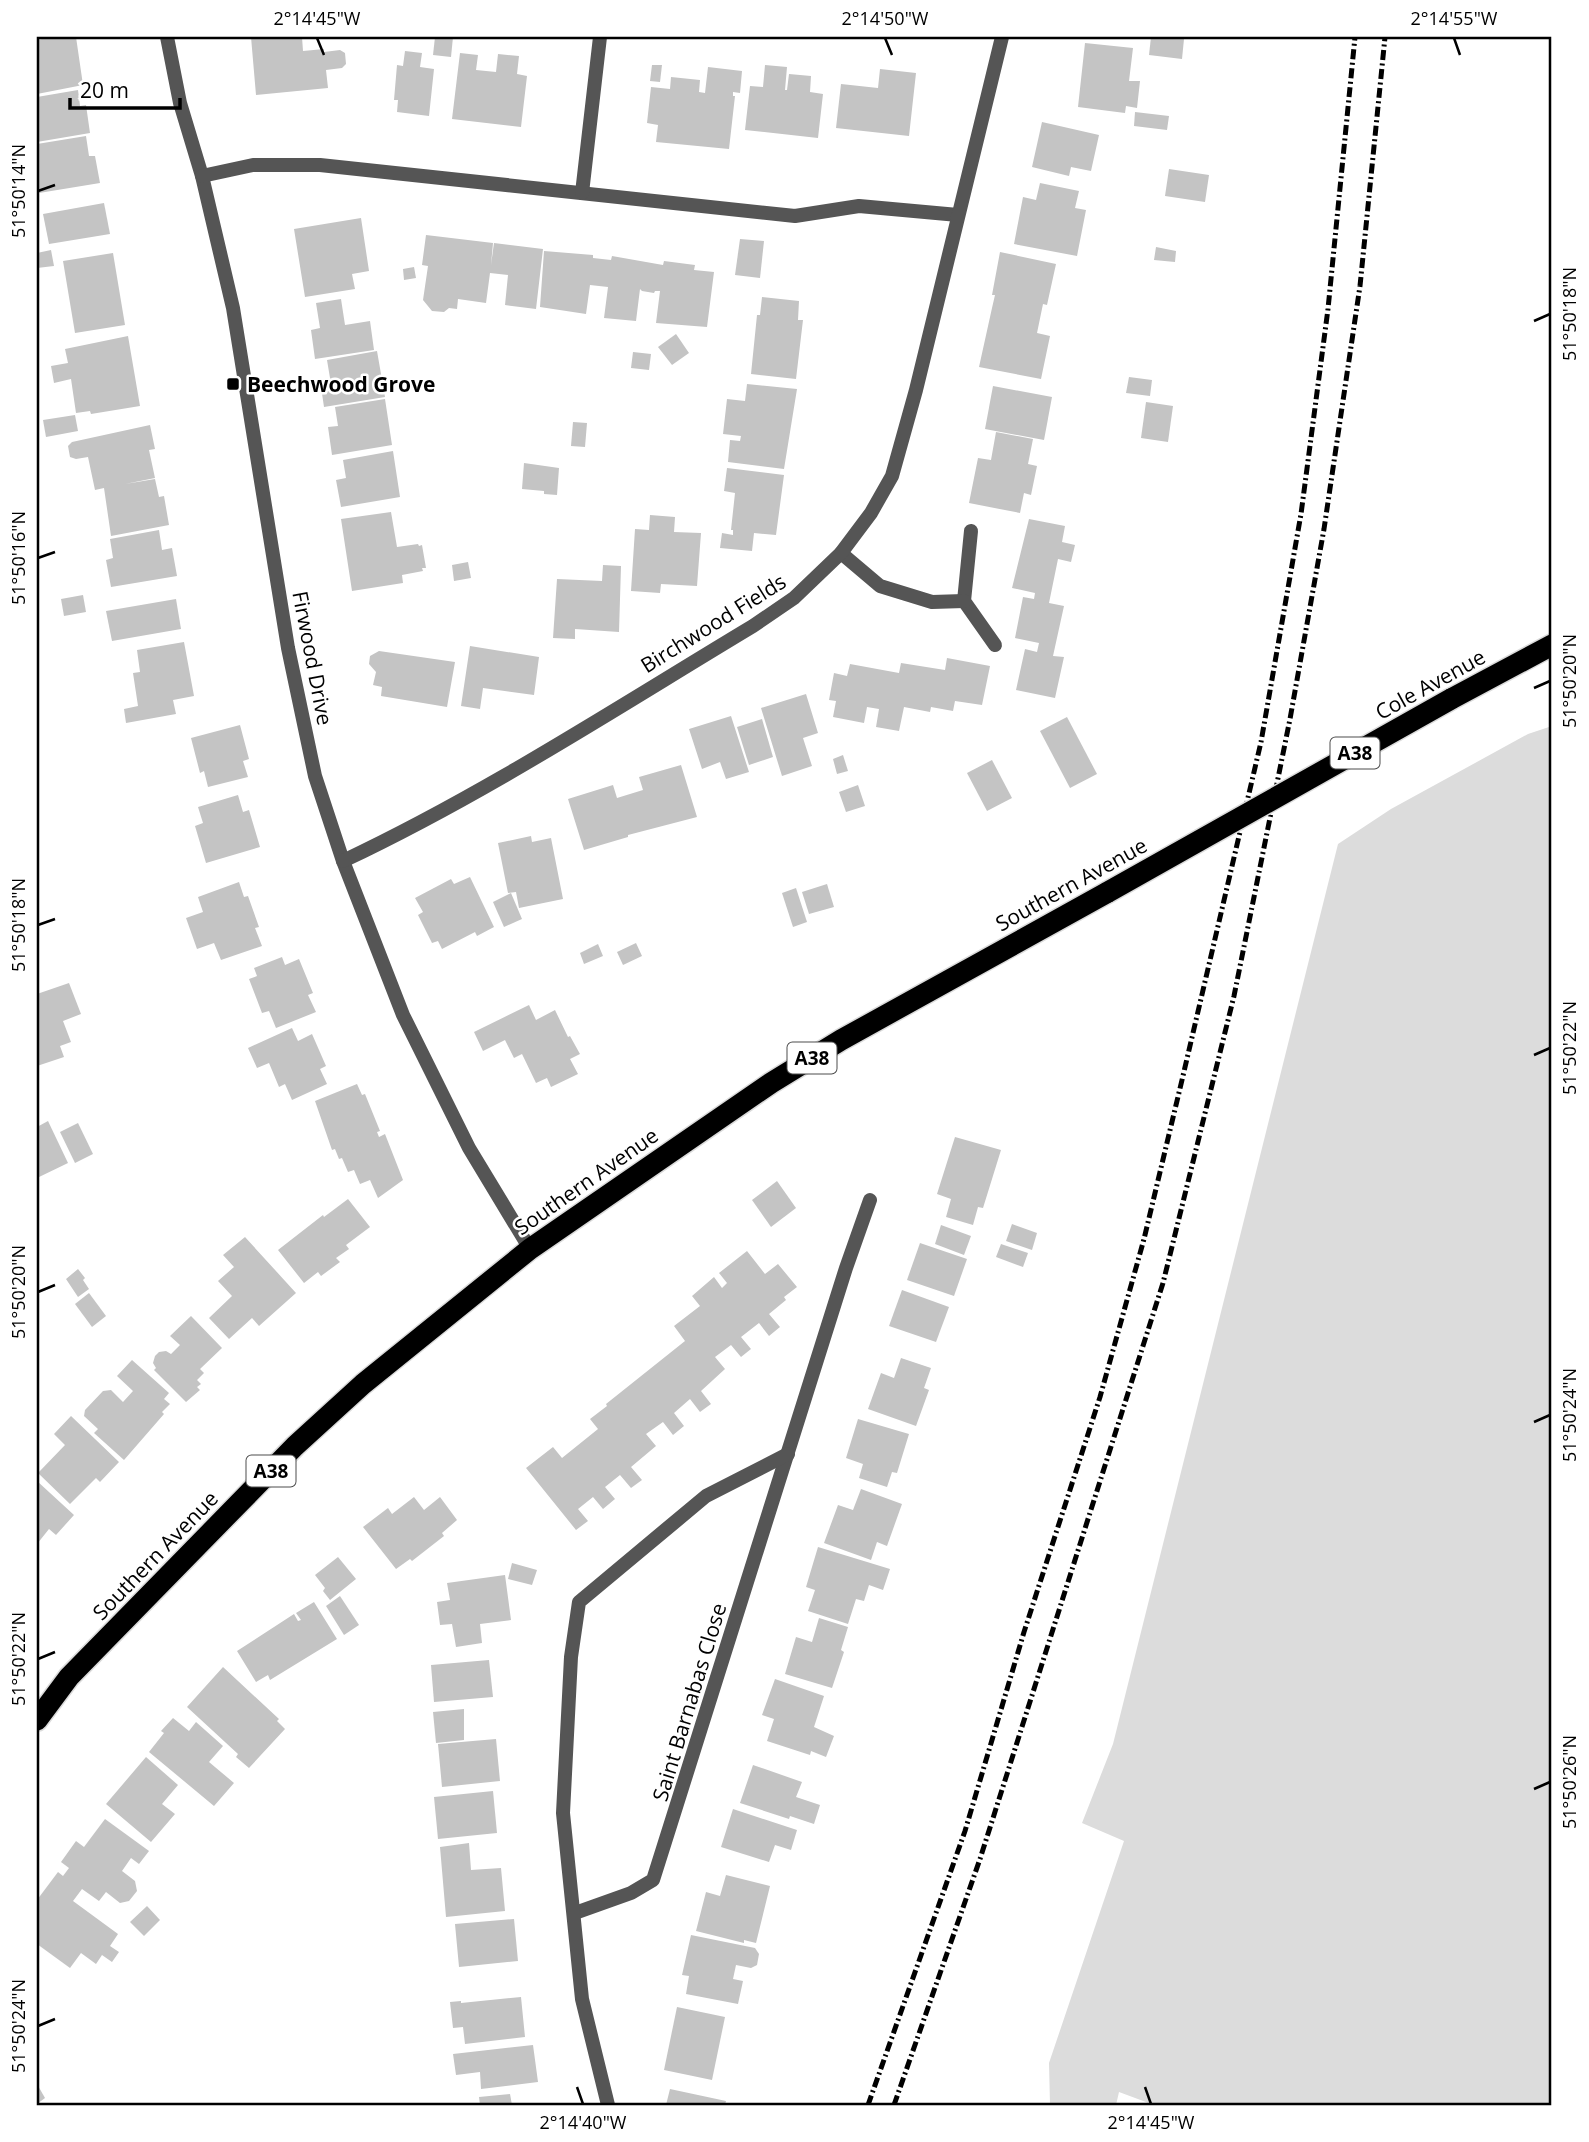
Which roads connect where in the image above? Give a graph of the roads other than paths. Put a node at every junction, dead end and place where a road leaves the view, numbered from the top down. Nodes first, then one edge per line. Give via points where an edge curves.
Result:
1 (167, 37) edge
2 (600, 37) edge
3 (1002, 37) edge
4 (201, 176) junction
5 (582, 193) junction
6 (958, 215) junction
7 (971, 531) dead end
8 (841, 553) junction
9 (964, 601) junction
10 (995, 645) dead end
11 (1552, 645) edge
12 (1258, 807) joint
13 (343, 861) junction
14 (870, 1200) dead end
15 (530, 1249) junction
16 (788, 1454) junction
17 (37, 1720) edge
18 (575, 1913) junction
19 (608, 2105) edge

1 - 4 street, Firwood Drive
2 - 5 street
3 - 6 street, Birchwood Fields
4 - 5 street via 253,165 320,164
4 - 13 street, Firwood Drive via 233,307 288,648 315,776
5 - 6 street via 795,216 859,206
6 - 8 street, Birchwood Fields via 892,476
7 - 9 street
8 - 9 street via 880,586 932,602
8 - 13 street, Birchwood Fields via 794,598 753,626 483,788
9 - 10 street
11 - 12 highway, Cole Avenue / A38, bridge
12 - 15 highway, Southern Avenue / A38, bridge via 829,1047
13 - 15 street, Firwood Drive via 432,1077
14 - 16 street, Saint Barnabas Close
15 - 17 highway, Southern Avenue / A38 via 363,1384 295,1446 69,1677
16 - 18 street, Saint Barnabas Close via 653,1880
16 - 18 street via 706,1496 579,1602 571,1657 563,1813
18 - 19 street via 582,1999

